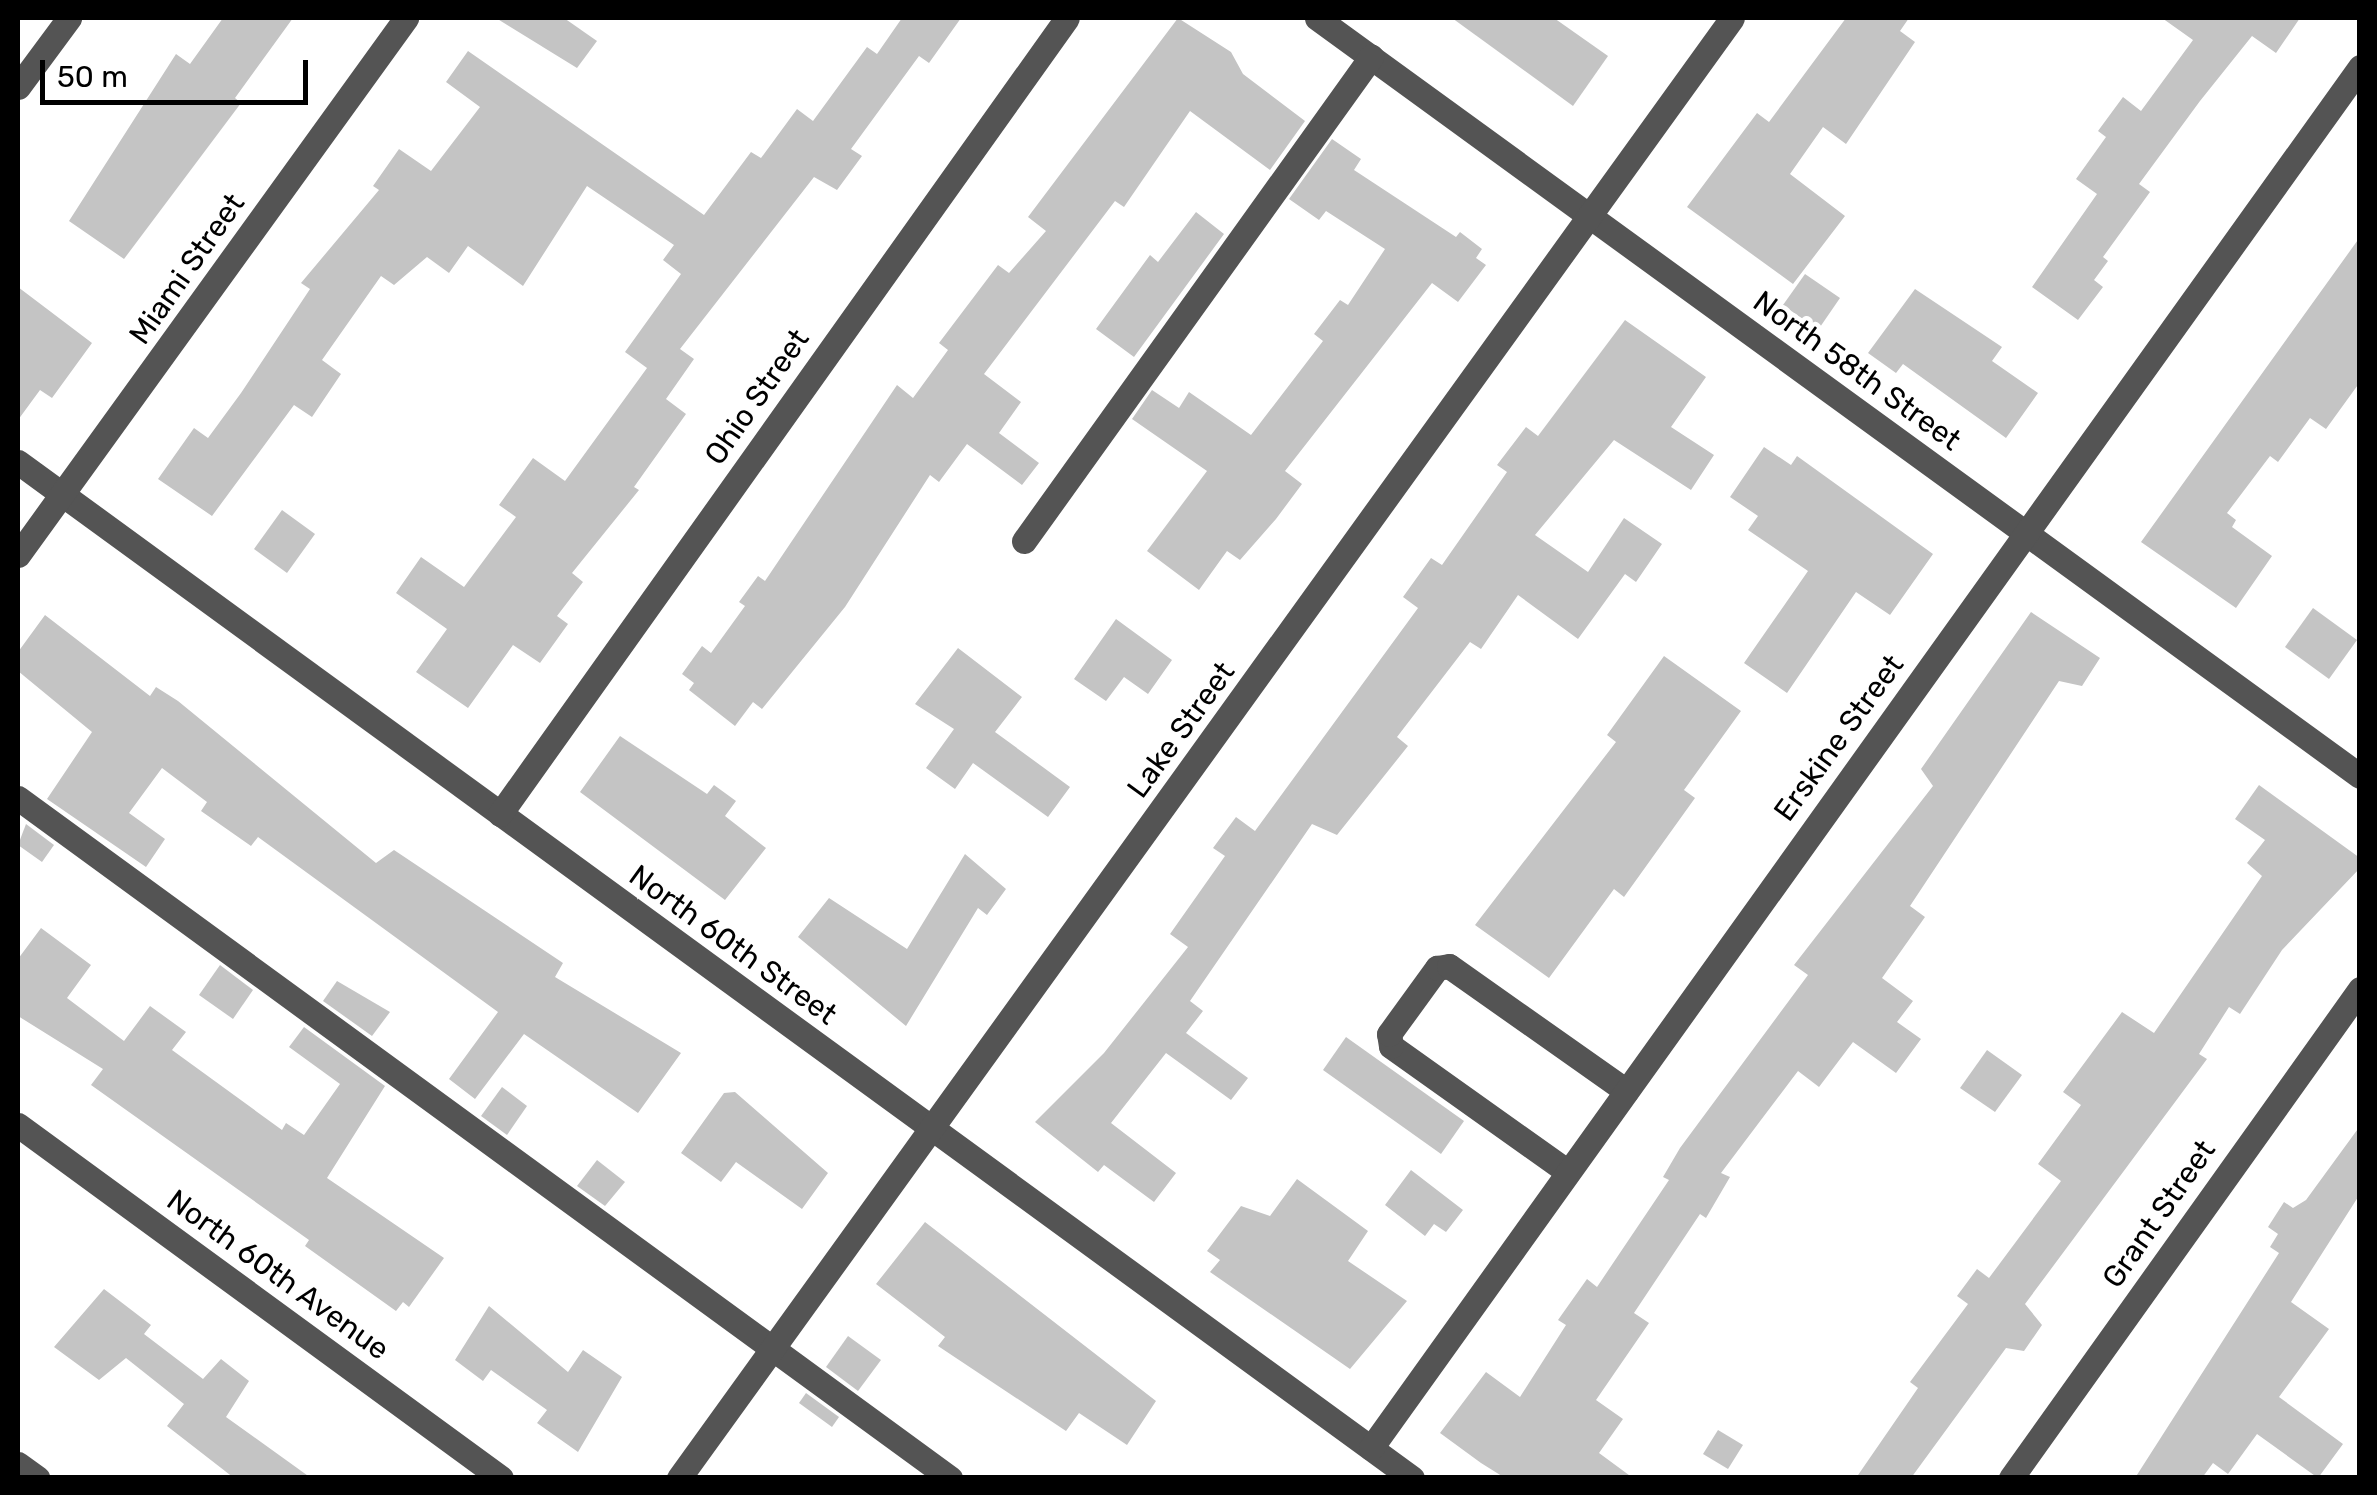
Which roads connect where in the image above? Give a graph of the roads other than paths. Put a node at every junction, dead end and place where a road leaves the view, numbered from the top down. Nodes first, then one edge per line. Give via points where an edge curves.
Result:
1 (69, 18) edge
2 (406, 18) edge
3 (1067, 18) edge
4 (1317, 18) edge
5 (1732, 18) edge
6 (1371, 57) junction
7 (2360, 67) edge
8 (18, 87) edge
9 (1590, 215) junction
10 (18, 462) edge
11 (62, 495) junction
12 (2026, 534) junction
13 (1024, 542) dead end
14 (18, 555) edge
15 (2360, 776) edge
16 (18, 798) edge
17 (500, 814) junction
18 (2360, 989) edge
19 (1626, 1092) junction
20 (18, 1125) edge
21 (934, 1132) junction
22 (1568, 1172) junction
23 (776, 1346) junction
24 (1371, 1448) junction
25 (18, 1464) edge
26 (36, 1478) edge
27 (501, 1478) edge
28 (679, 1478) edge
29 (950, 1478) edge
30 (1412, 1478) edge
31 (2011, 1478) edge

1 - 8 street
2 - 11 street, Miami Street
3 - 17 street, Ohio Street
4 - 6 street, North 58th Street
5 - 9 street, Lake Street
6 - 9 street, North 58th Street
6 - 13 street
7 - 12 street, Erskine Street
9 - 12 street, North 58th Street
9 - 21 street, Lake Street
10 - 11 street, North 60th Street
11 - 14 street, Miami Street
11 - 17 street, North 60th Street
12 - 15 street, North 58th Street
12 - 19 street, Erskine Street
16 - 23 street
17 - 21 street, North 60th Street
18 - 31 street, Grant Street
19 - 22 street, Erskine Street
19 - 22 street via 1449,966 1436,968 1390,1034 1391,1046
20 - 27 street, North 60th Avenue
21 - 23 street, Lake Street
21 - 24 street, North 60th Street
22 - 24 street, Erskine Street
23 - 28 street, Lake Street
23 - 29 street
24 - 30 street, North 60th Street
25 - 26 street

